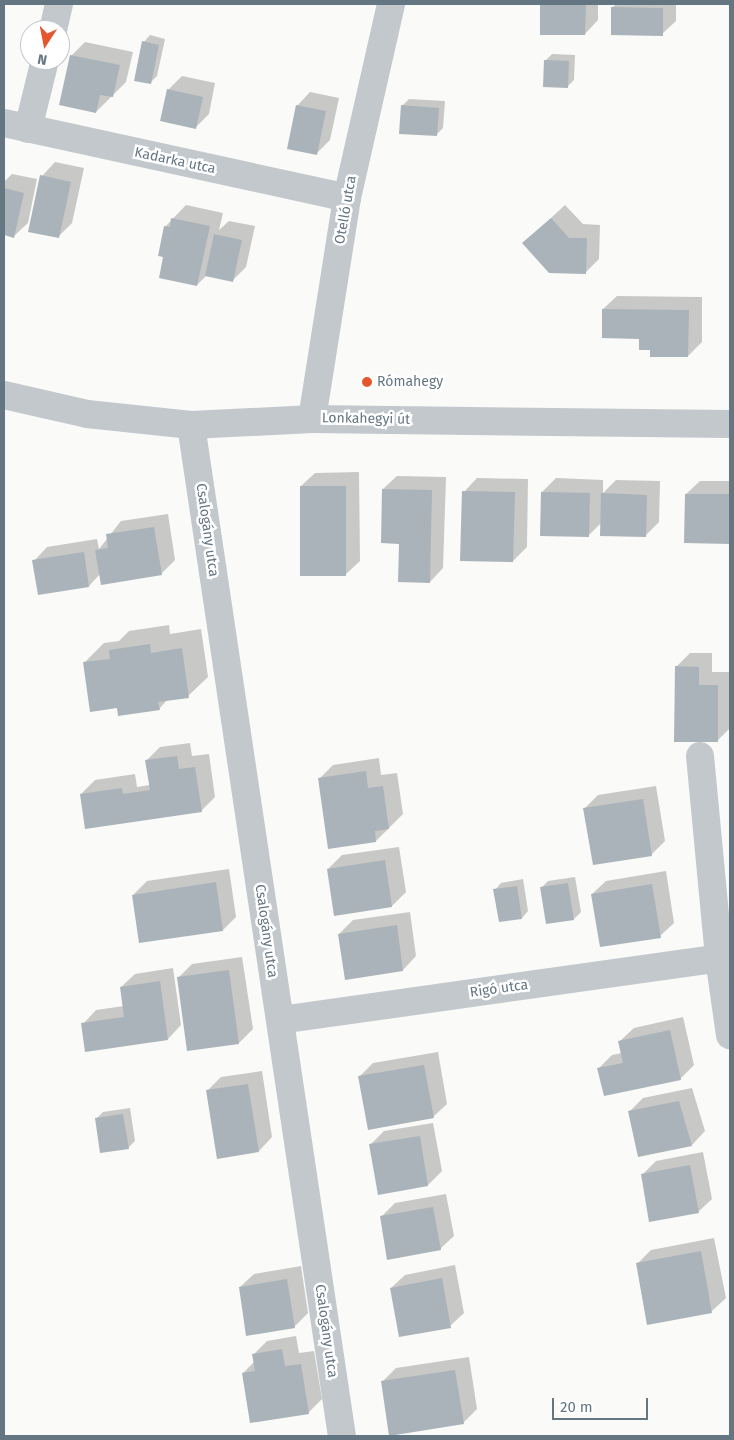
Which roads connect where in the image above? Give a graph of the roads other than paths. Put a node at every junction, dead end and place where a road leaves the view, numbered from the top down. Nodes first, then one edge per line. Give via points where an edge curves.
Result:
1 (59, 4) edge
2 (391, 4) edge
3 (55, 20) edge
4 (41, 70) edge
5 (16, 126) edge
6 (347, 198) junction
7 (4, 395) edge
8 (312, 419) junction
9 (730, 424) edge
10 (191, 425) junction
11 (700, 756) dead end
12 (719, 958) junction
13 (280, 1020) junction
14 (730, 1035) edge
15 (342, 1436) edge

1 - 3 street
2 - 6 street, Otelló utca
4 - 5 street
5 - 6 street, Kadarka utca
6 - 8 street, Otelló utca
7 - 10 street, Lonkahegyi út via 87,414
8 - 9 street, Lonkahegyi út
8 - 10 street, Lonkahegyi út
10 - 13 street, Csalogány utca
11 - 12 street
12 - 13 street, Rigó utca
12 - 14 street
13 - 15 street, Csalogány utca

